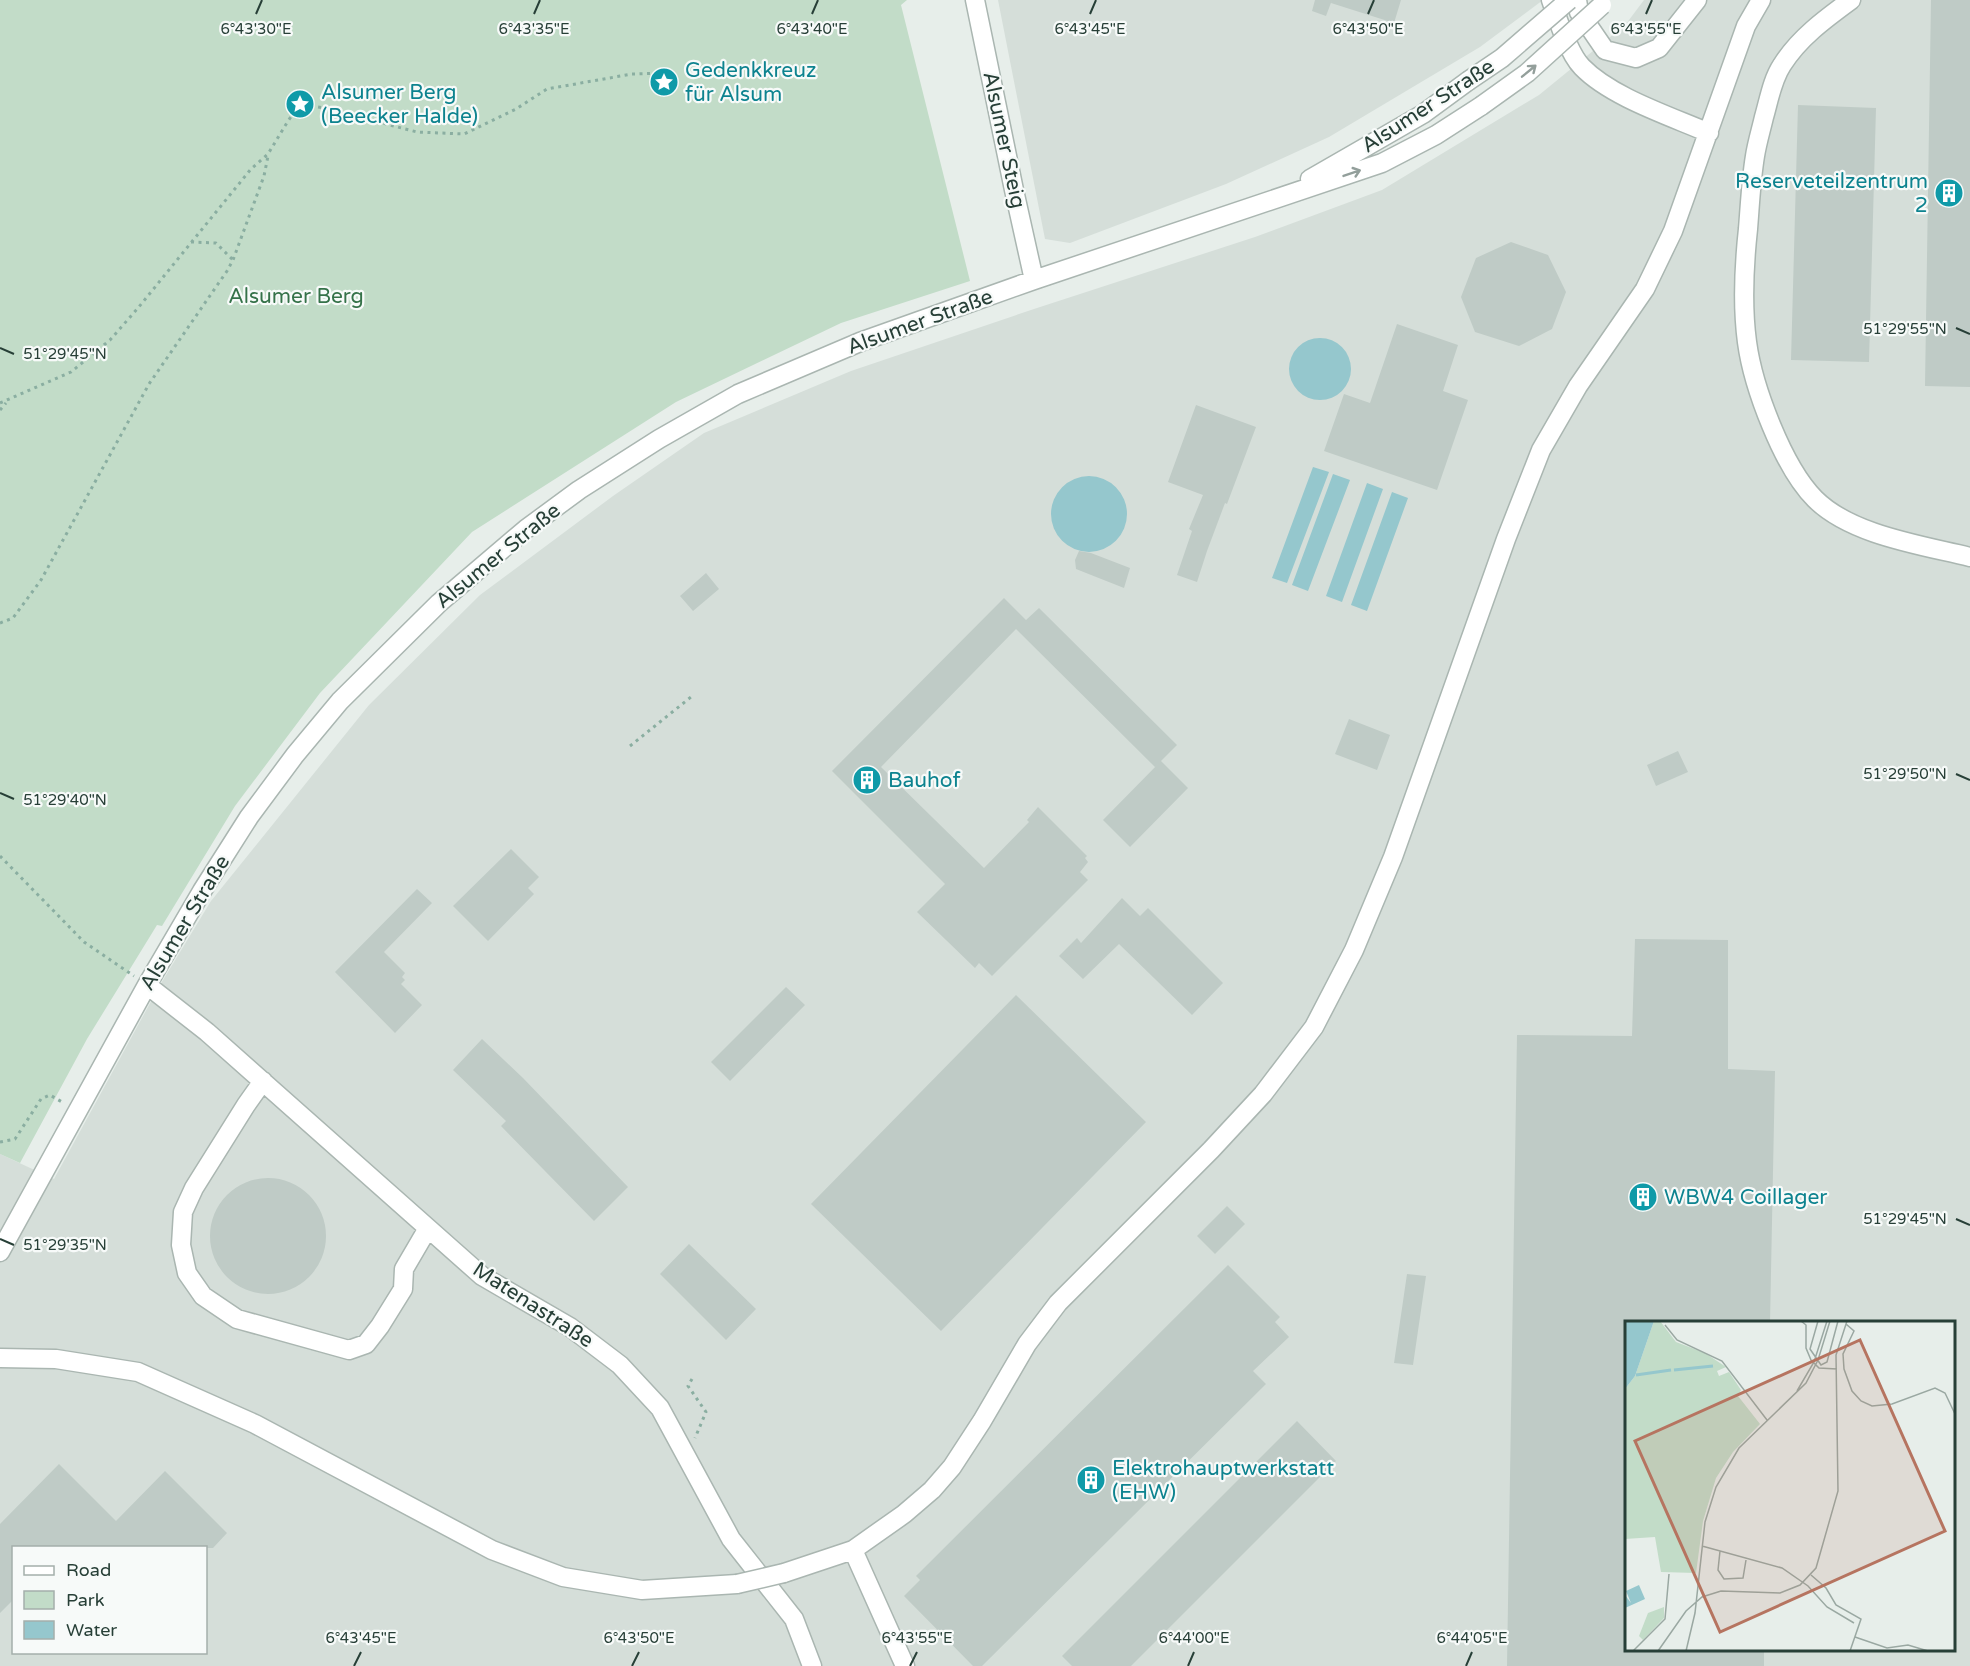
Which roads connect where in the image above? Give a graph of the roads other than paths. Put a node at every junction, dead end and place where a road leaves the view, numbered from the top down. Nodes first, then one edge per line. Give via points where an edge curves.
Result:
1 (975, 0) edge
2 (1551, 0) edge
3 (1569, 0) edge
4 (1577, 0) edge
5 (1697, 0) edge
6 (1761, 0) edge
7 (1851, 0) edge
8 (1604, 2) edge
9 (1708, 133) junction
10 (1277, 198) junction
11 (1034, 280) junction
12 (1970, 557) edge
13 (147, 985) junction
14 (263, 1081) junction
15 (428, 1228) junction
16 (0, 1252) edge
17 (0, 1358) edge
18 (853, 1550) junction
19 (812, 1666) edge
20 (905, 1666) edge

1 - 11 street, Alsumer Steig
2 - 9 street via 1580,65 1607,88
3 - 10 street, Alsumer Straße, bridge via 1502,58 1422,114
4 - 5 street via 1579,12 1605,50 1636,58 1659,48
6 - 9 street via 1746,26
7 - 12 street via 1798,44 1774,82 1755,156 1743,276 1747,343 1766,412 1780,445 1814,498 1839,518 1868,530
10 -> 8 street, Alsumer Straße, bridge via 1382,163 1436,135 1527,73
9 - 18 street via 1673,231 1645,289 1578,386 1541,450 1393,857 1354,950 1314,1027 1263,1094 1058,1303 1027,1344 952,1467 932,1490
10 - 11 street, Alsumer Straße
11 - 13 street, Alsumer Straße via 860,342 738,394 579,490 526,530 439,603 340,701 295,755 249,817
13 - 14 street, Matenastraße
13 - 16 street, Alsumer Straße
14 - 15 street, Matenastraße
14 - 15 street via 194,1188 183,1212 181,1245 187,1273 203,1296 237,1319 349,1350 366,1344 380,1326 403,1289 404,1269
15 - 19 street, Matenastraße via 482,1276 570,1328 620,1365 660,1408 731,1539 795,1619
17 - 18 street, bridge via 56,1359 138,1372 255,1424 492,1550 563,1577 642,1590 737,1584
18 - 20 street

